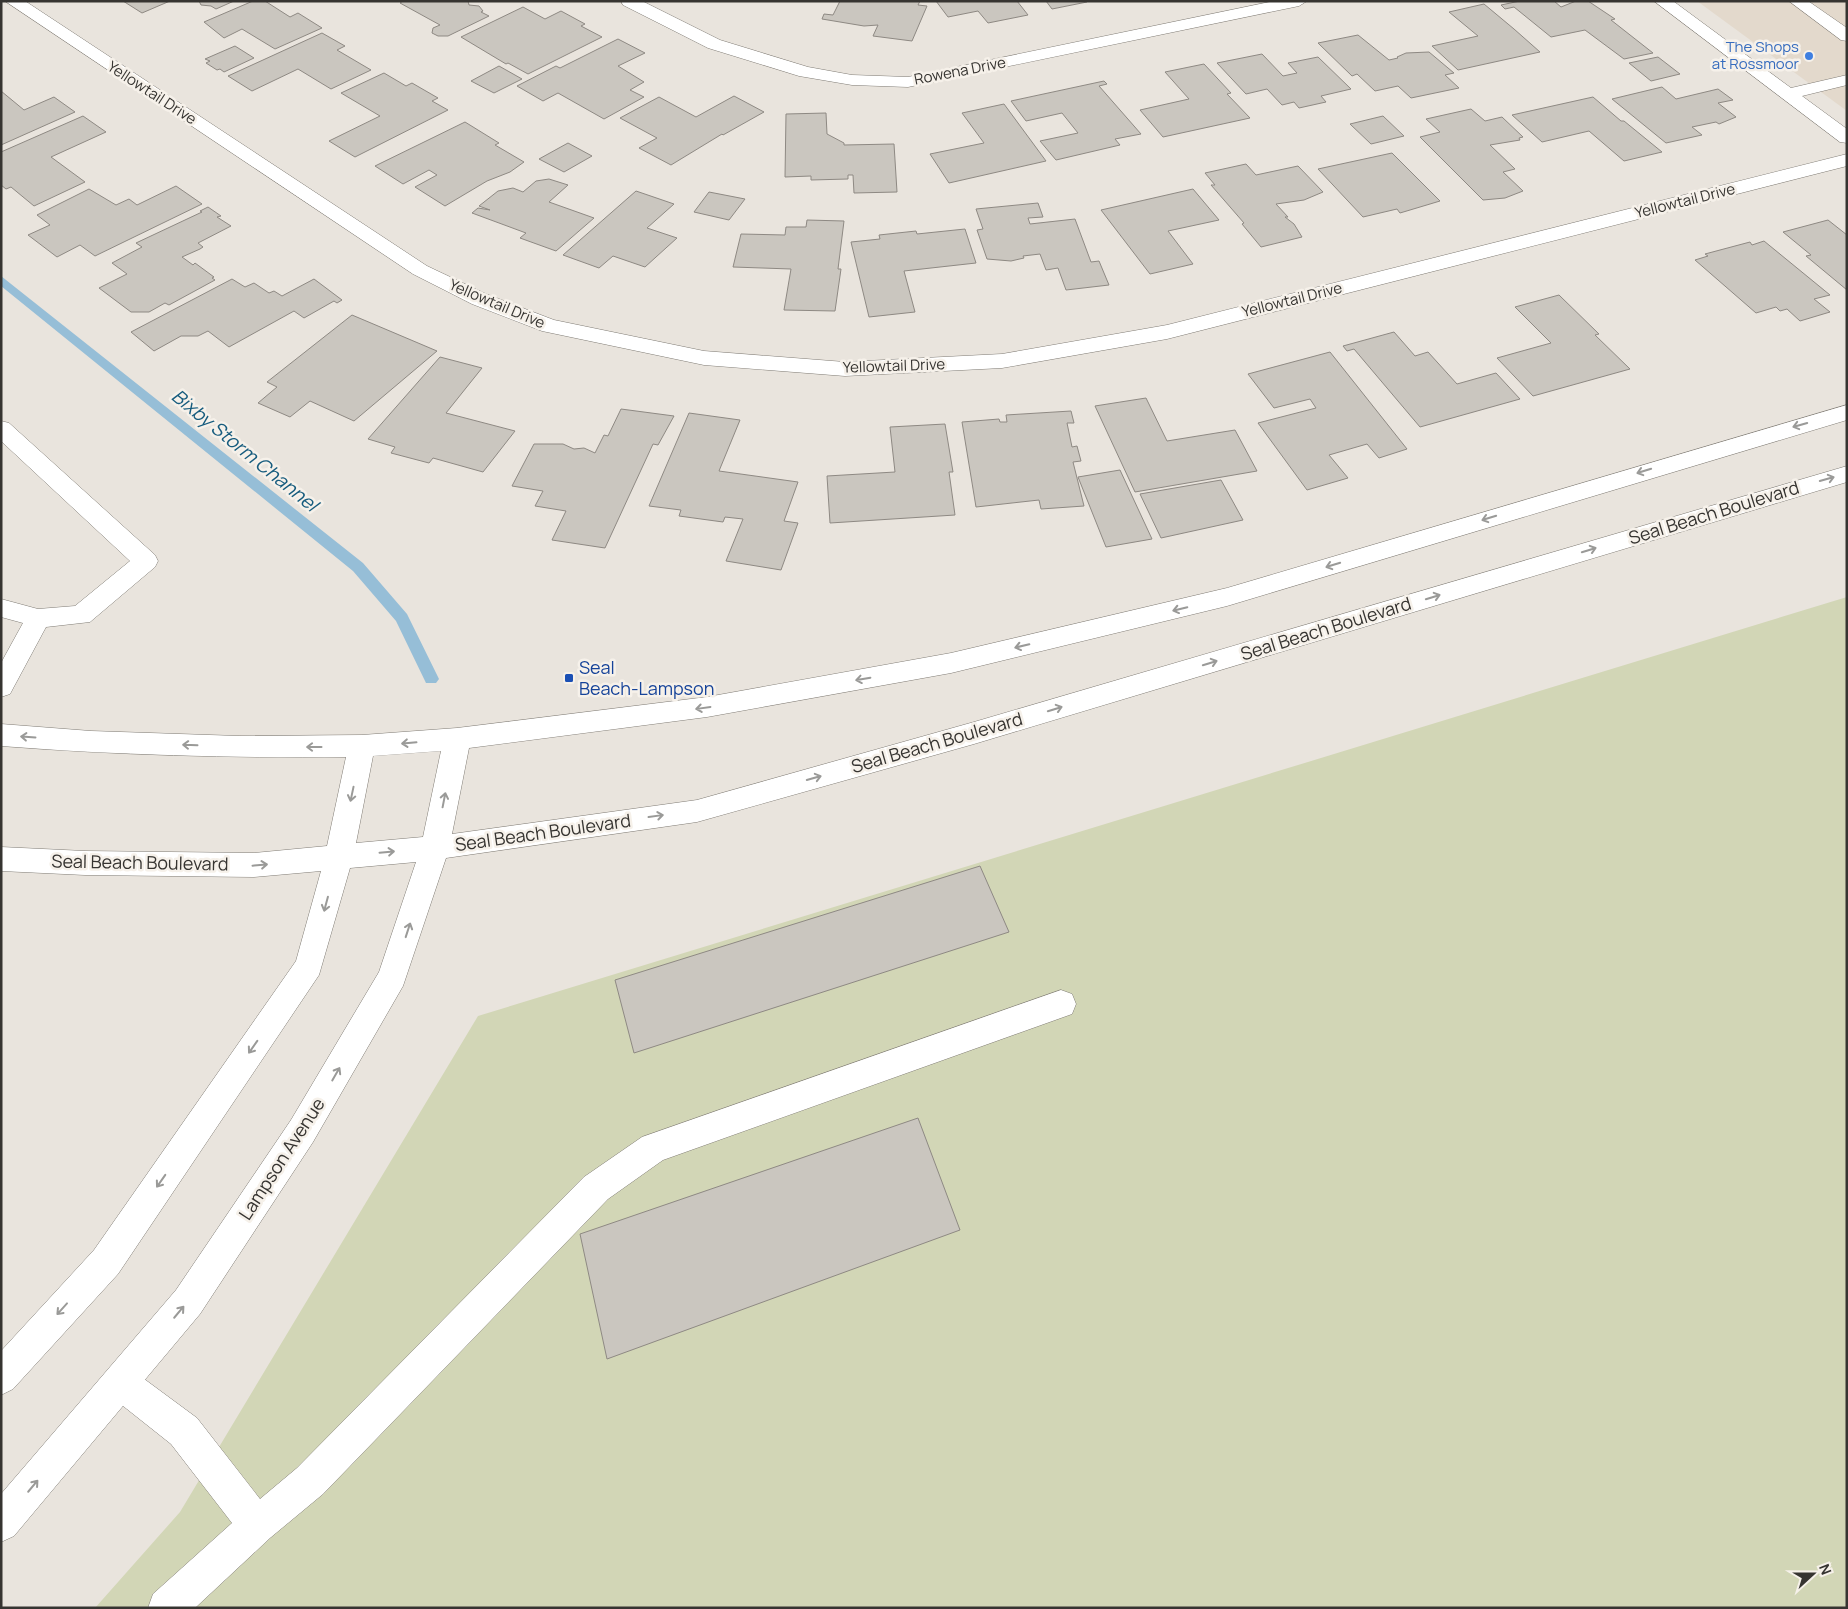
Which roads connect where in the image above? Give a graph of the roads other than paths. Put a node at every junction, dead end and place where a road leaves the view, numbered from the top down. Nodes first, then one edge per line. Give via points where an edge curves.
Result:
1 (13, 1) edge
2 (629, 1) edge
3 (1299, 1) edge
4 (1662, 1) edge
5 (1797, 1) edge
6 (1847, 36) edge
7 (1847, 80) edge
8 (1788, 94) junction
9 (1847, 138) edge
10 (1847, 160) edge
11 (1847, 412) edge
12 (1, 428) edge
13 (1847, 474) edge
14 (1, 608) edge
15 (38, 618) junction
16 (1, 687) edge
17 (1, 735) edge
18 (457, 739) junction
19 (362, 746) junction
20 (435, 848) junction
21 (339, 857) junction
22 (1, 858) edge
23 (1061, 1004) dead end
24 (1, 1377) edge
25 (120, 1382) junction
26 (1, 1523) edge
27 (257, 1525) junction
28 (167, 1608) edge

1 - 10 main road, Yellowtail Drive via 420,270 479,299 549,326 626,344 704,358 773,365 845,369 1002,361 1167,332
2 - 3 main road, Rowena Drive via 714,44 805,72 852,80 908,82
4 - 8 main road
5 - 6 main road
7 - 8 main road
8 - 9 main road
11 -> 18 main road via 1227,597 960,661 708,707
12 - 15 main road via 146,561 81,615
20 -> 13 main road, Seal Beach Boulevard via 697,811 974,733
14 - 15 main road
15 - 16 main road
19 -> 17 main road via 239,747
18 -> 19 main road
20 -> 18 main road, Lampson Avenue
19 -> 21 main road
21 -> 20 main road, Seal Beach Boulevard
25 -> 20 main road, Lampson Avenue via 188,1302 302,1132 392,977
22 -> 21 main road, Seal Beach Boulevard via 85,863 254,865
21 -> 24 main road via 309,966 106,1262
23 - 27 main road via 653,1148 596,1188 310,1481
26 -> 25 main road, Lampson Avenue
25 - 27 main road via 184,1431
27 - 28 main road

